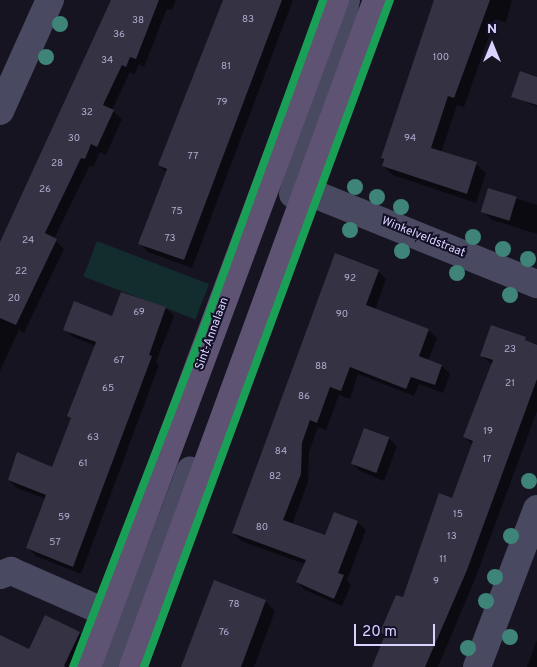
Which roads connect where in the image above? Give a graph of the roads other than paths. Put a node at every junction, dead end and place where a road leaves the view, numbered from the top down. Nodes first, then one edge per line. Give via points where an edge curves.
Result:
1 (50, 0) edge
2 (335, 0) edge
3 (346, 0) edge
4 (361, 0) edge
5 (377, 0) edge
6 (0, 111) edge
7 (313, 180) junction
8 (537, 284) edge
9 (537, 509) edge
10 (0, 575) edge
11 (109, 614) junction
12 (87, 667) edge
13 (116, 667) edge
14 (133, 667) edge
15 (477, 667) edge

1 - 6 street
2 - 11 main road, Sint-Annalaan
3 - 13 street via 338,41 296,183
4 - 7 street
5 - 7 main road
7 - 8 street, Winkelveldstraat
7 - 14 main road
9 - 15 street
10 - 11 street via 11,571
11 - 12 main road, Sint-Annalaan

